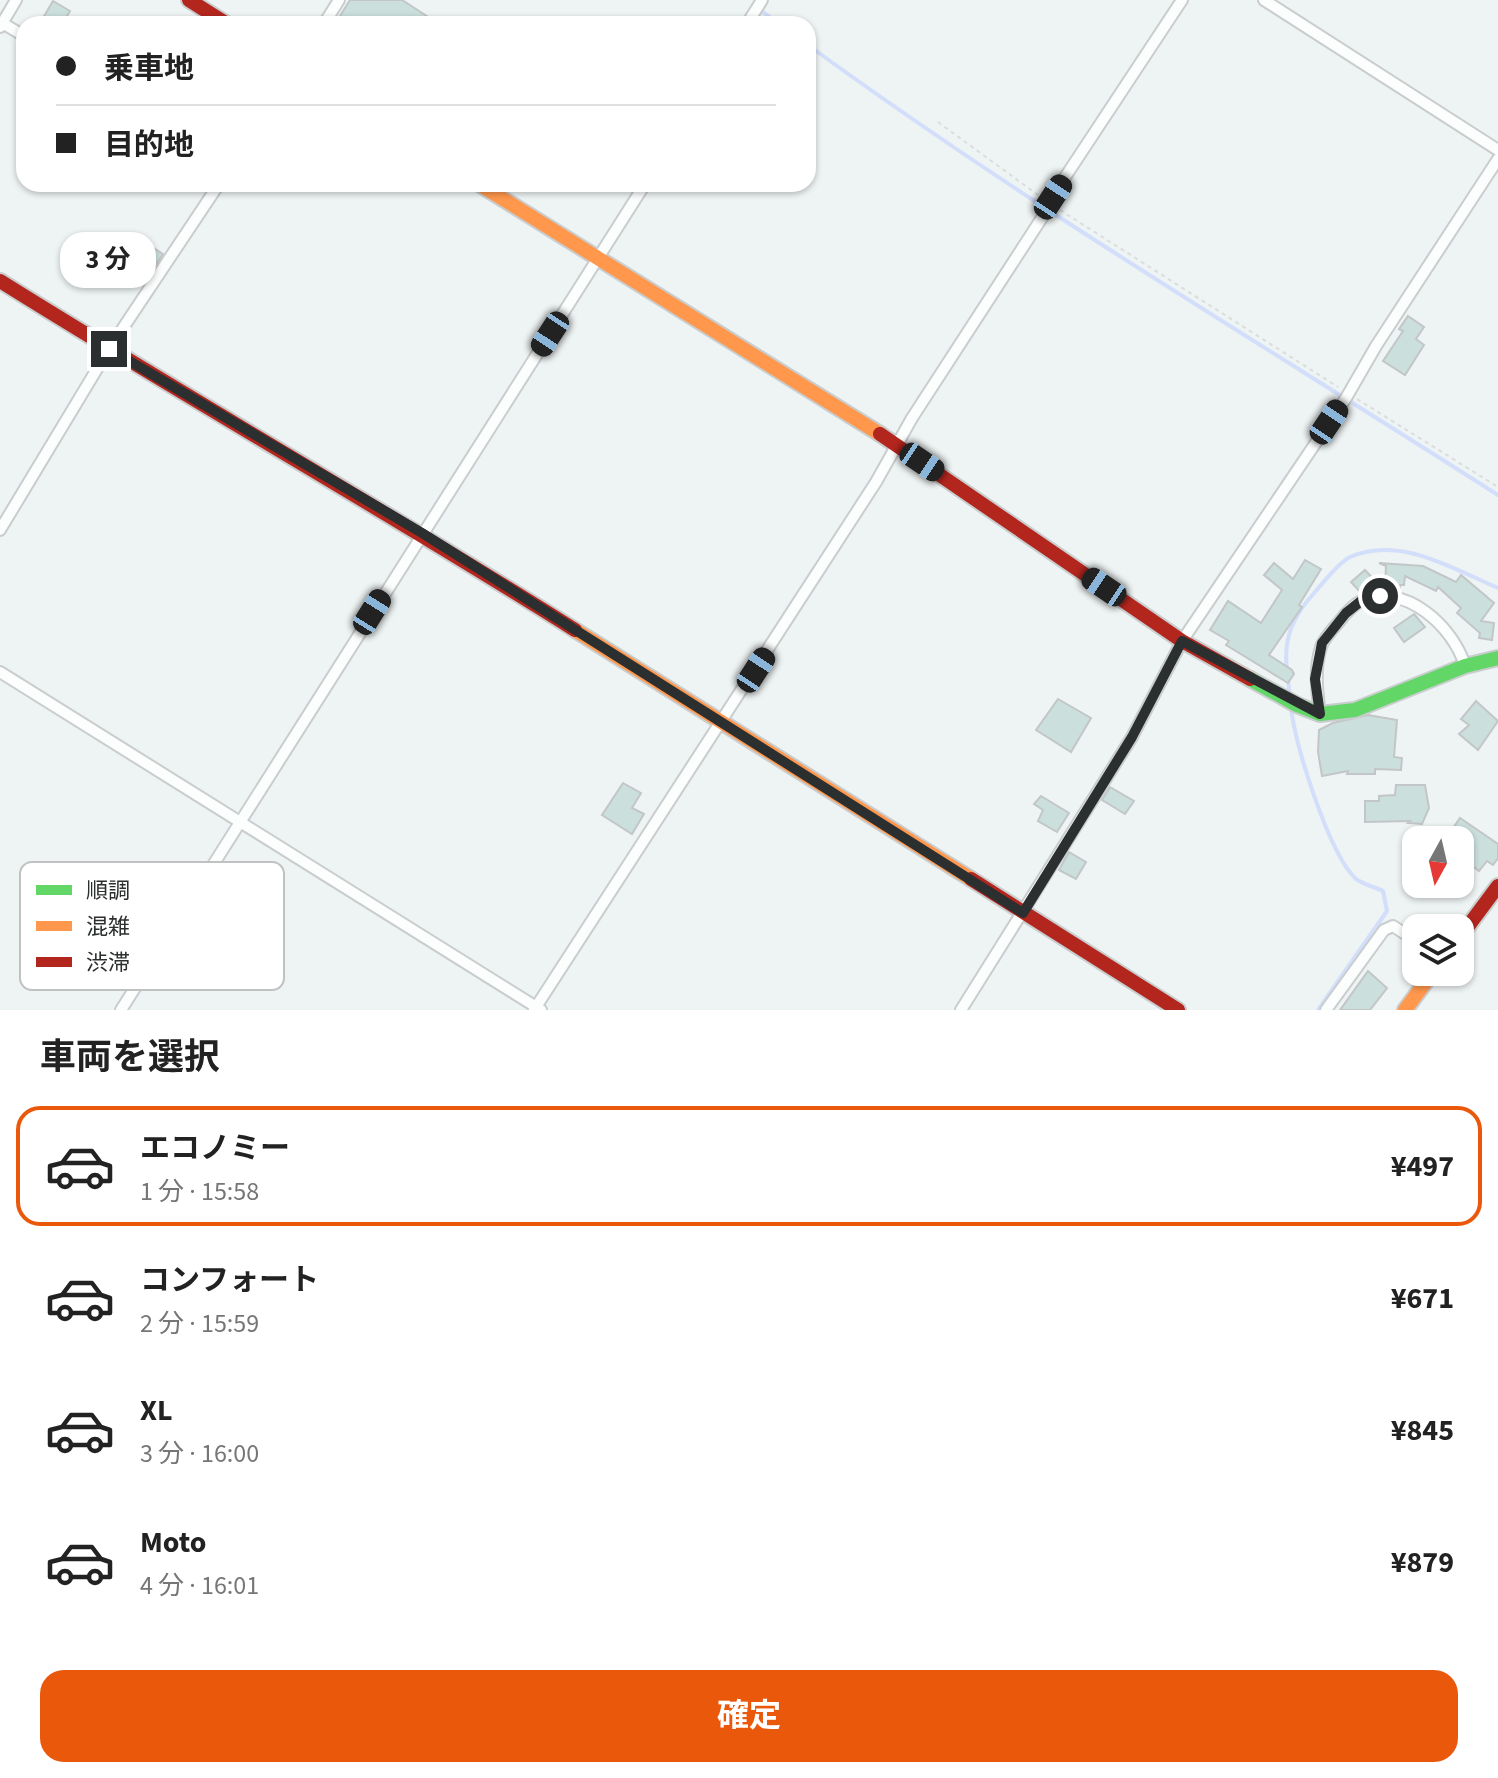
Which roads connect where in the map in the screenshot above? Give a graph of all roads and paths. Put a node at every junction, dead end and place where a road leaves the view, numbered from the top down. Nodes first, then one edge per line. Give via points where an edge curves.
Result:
1 (16, 0) edge
2 (189, 0) edge
3 (1182, 0) edge
4 (1264, 0) edge
5 (214, 16) edge
6 (2, 26) edge
7 (938, 122) dead end
8 (1498, 150) edge
9 (1498, 159) edge
10 (214, 192) edge
11 (491, 192) edge
12 (640, 192) edge
13 (1048, 203) junction
14 (597, 260) junction
15 (0, 281) edge
16 (109, 349) junction
17 (1348, 393) junction
18 (896, 444) junction
19 (1498, 487) edge
20 (0, 530) edge
21 (422, 533) junction
22 (1182, 641) junction
23 (1498, 658) edge
24 (1465, 666) junction
25 (0, 672) edge
26 (1309, 710) junction
27 (722, 723) junction
28 (241, 822) junction
29 (215, 862) edge
30 (1498, 886) edge
31 (1023, 913) junction
32 (1474, 918) edge
33 (1402, 932) edge
34 (1423, 986) edge
35 (134, 990) edge
36 (538, 1009) edge
37 (121, 1010) edge
38 (961, 1010) edge
39 (1178, 1010) edge
40 (1326, 1010) edge
41 (1405, 1010) edge

1 - 6 street
2 - 5 street
3 - 13 street
4 - 8 street
7 - 13 path
9 - 17 street
10 - 16 street
11 - 14 street
12 - 14 street
13 - 17 path
13 - 18 street
14 - 18 street
14 - 21 street
15 - 16 street
16 - 20 street
16 - 21 street
17 - 19 path
17 - 22 street
18 - 22 street
18 - 27 street
21 - 27 street
21 - 28 street
22 - 26 street
22 - 31 street via 1132,737
23 - 24 street
24 - 26 street via 1355,710
24 - 26 street via 1441,624 1411,601 1380,596 1361,601 1322,643
25 - 28 street
27 - 31 street
27 - 36 street
28 - 29 street
28 - 36 street
30 - 32 street
31 - 38 street
31 - 39 street
33 - 40 street via 1393,926 1384,930
34 - 41 street
35 - 37 street

